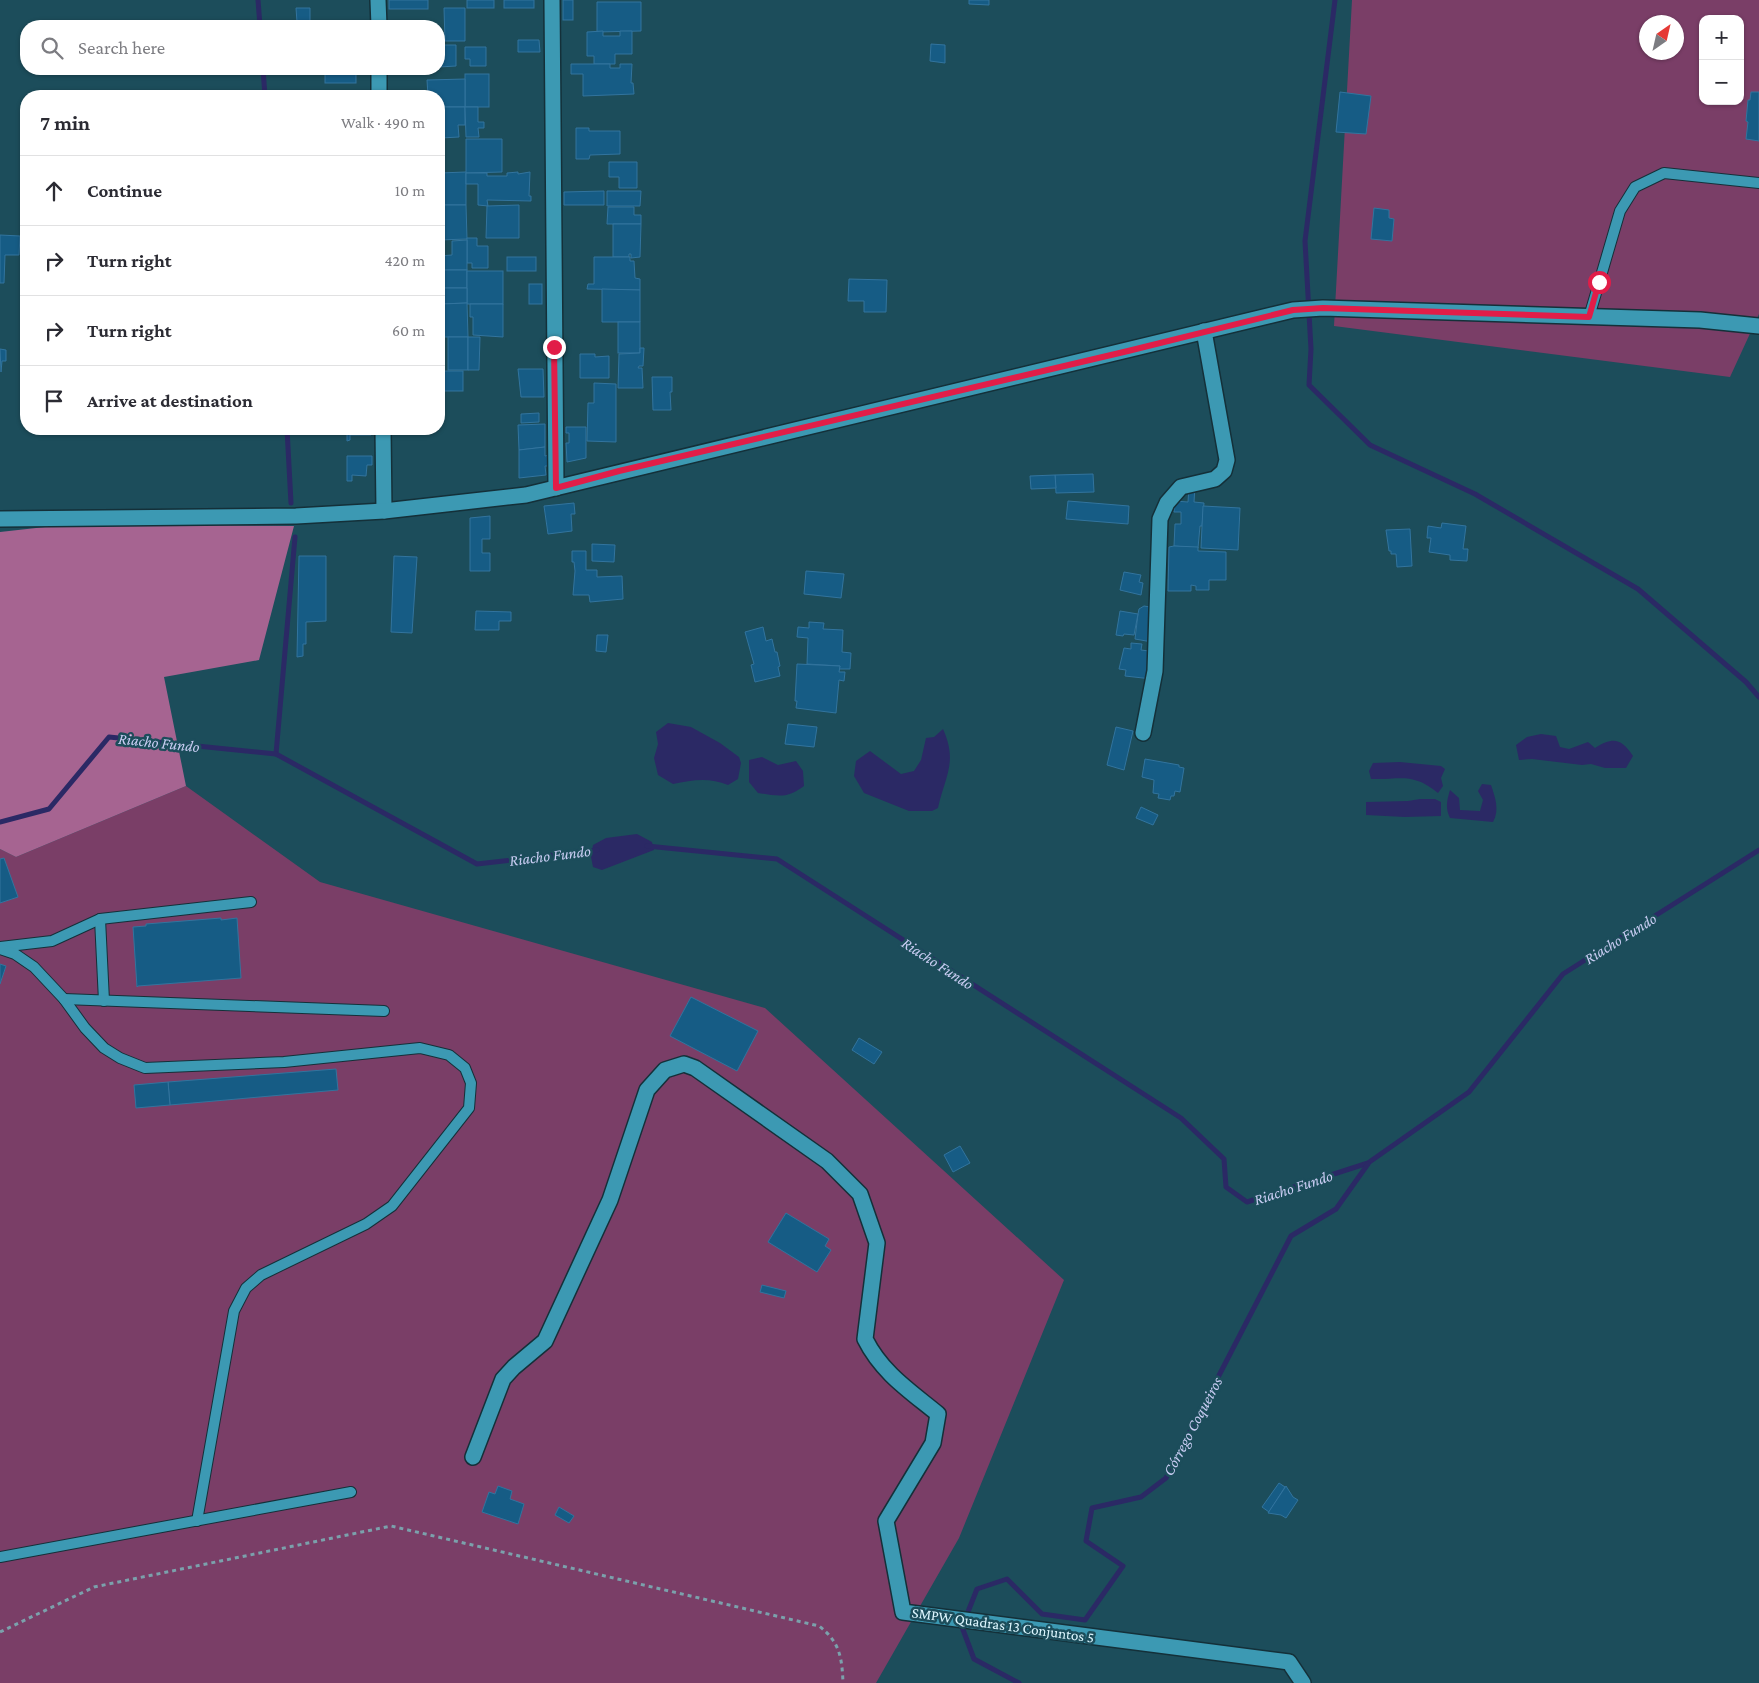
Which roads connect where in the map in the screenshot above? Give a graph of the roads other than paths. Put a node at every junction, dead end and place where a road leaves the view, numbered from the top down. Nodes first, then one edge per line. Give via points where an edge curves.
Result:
1 (378, 0) edge
2 (552, 0) edge
3 (379, 20) edge
4 (379, 75) edge
5 (379, 90) edge
6 (1759, 183) edge
7 (1589, 317) junction
8 (1759, 326) edge
9 (1204, 332) junction
10 (383, 435) edge
11 (556, 488) junction
12 (384, 511) junction
13 (0, 519) edge
14 (1143, 733) dead end
15 (250, 902) dead end
16 (100, 919) junction
17 (0, 948) edge
18 (64, 999) junction
19 (104, 1001) junction
20 (384, 1011) dead end
21 (473, 1457) dead end
22 (350, 1492) dead end
23 (197, 1521) junction
24 (0, 1557) edge
25 (1303, 1683) edge

1 - 3 street
2 - 11 street
4 - 5 street
6 - 7 lane via 1664,173 1635,187 1620,211
7 - 8 street via 1700,320
7 - 9 street via 1323,308 1293,310
9 - 11 street
9 - 14 street via 1227,460 1224,471 1215,479 1181,487 1167,503 1160,519 1155,671
10 - 12 street
11 - 12 street via 526,495
12 - 13 street via 296,516
15 - 16 lane
16 - 17 lane via 52,941
16 - 19 lane
17 - 18 lane via 34,967
18 - 19 lane
18 - 23 lane via 104,1048 145,1068 284,1062 420,1048 449,1055 465,1068 471,1083 469,1108 392,1206 366,1224 261,1275 246,1288 234,1311
19 - 20 lane
21 - 25 street, SMPW Quadras 13 Conjuntos 5 via 503,1379 545,1341 610,1200 647,1090 665,1070 684,1064 695,1068 828,1162 860,1194 877,1243 866,1339 889,1375 938,1414 933,1443 886,1521 903,1612 1288,1662
22 - 23 lane
23 - 24 lane

